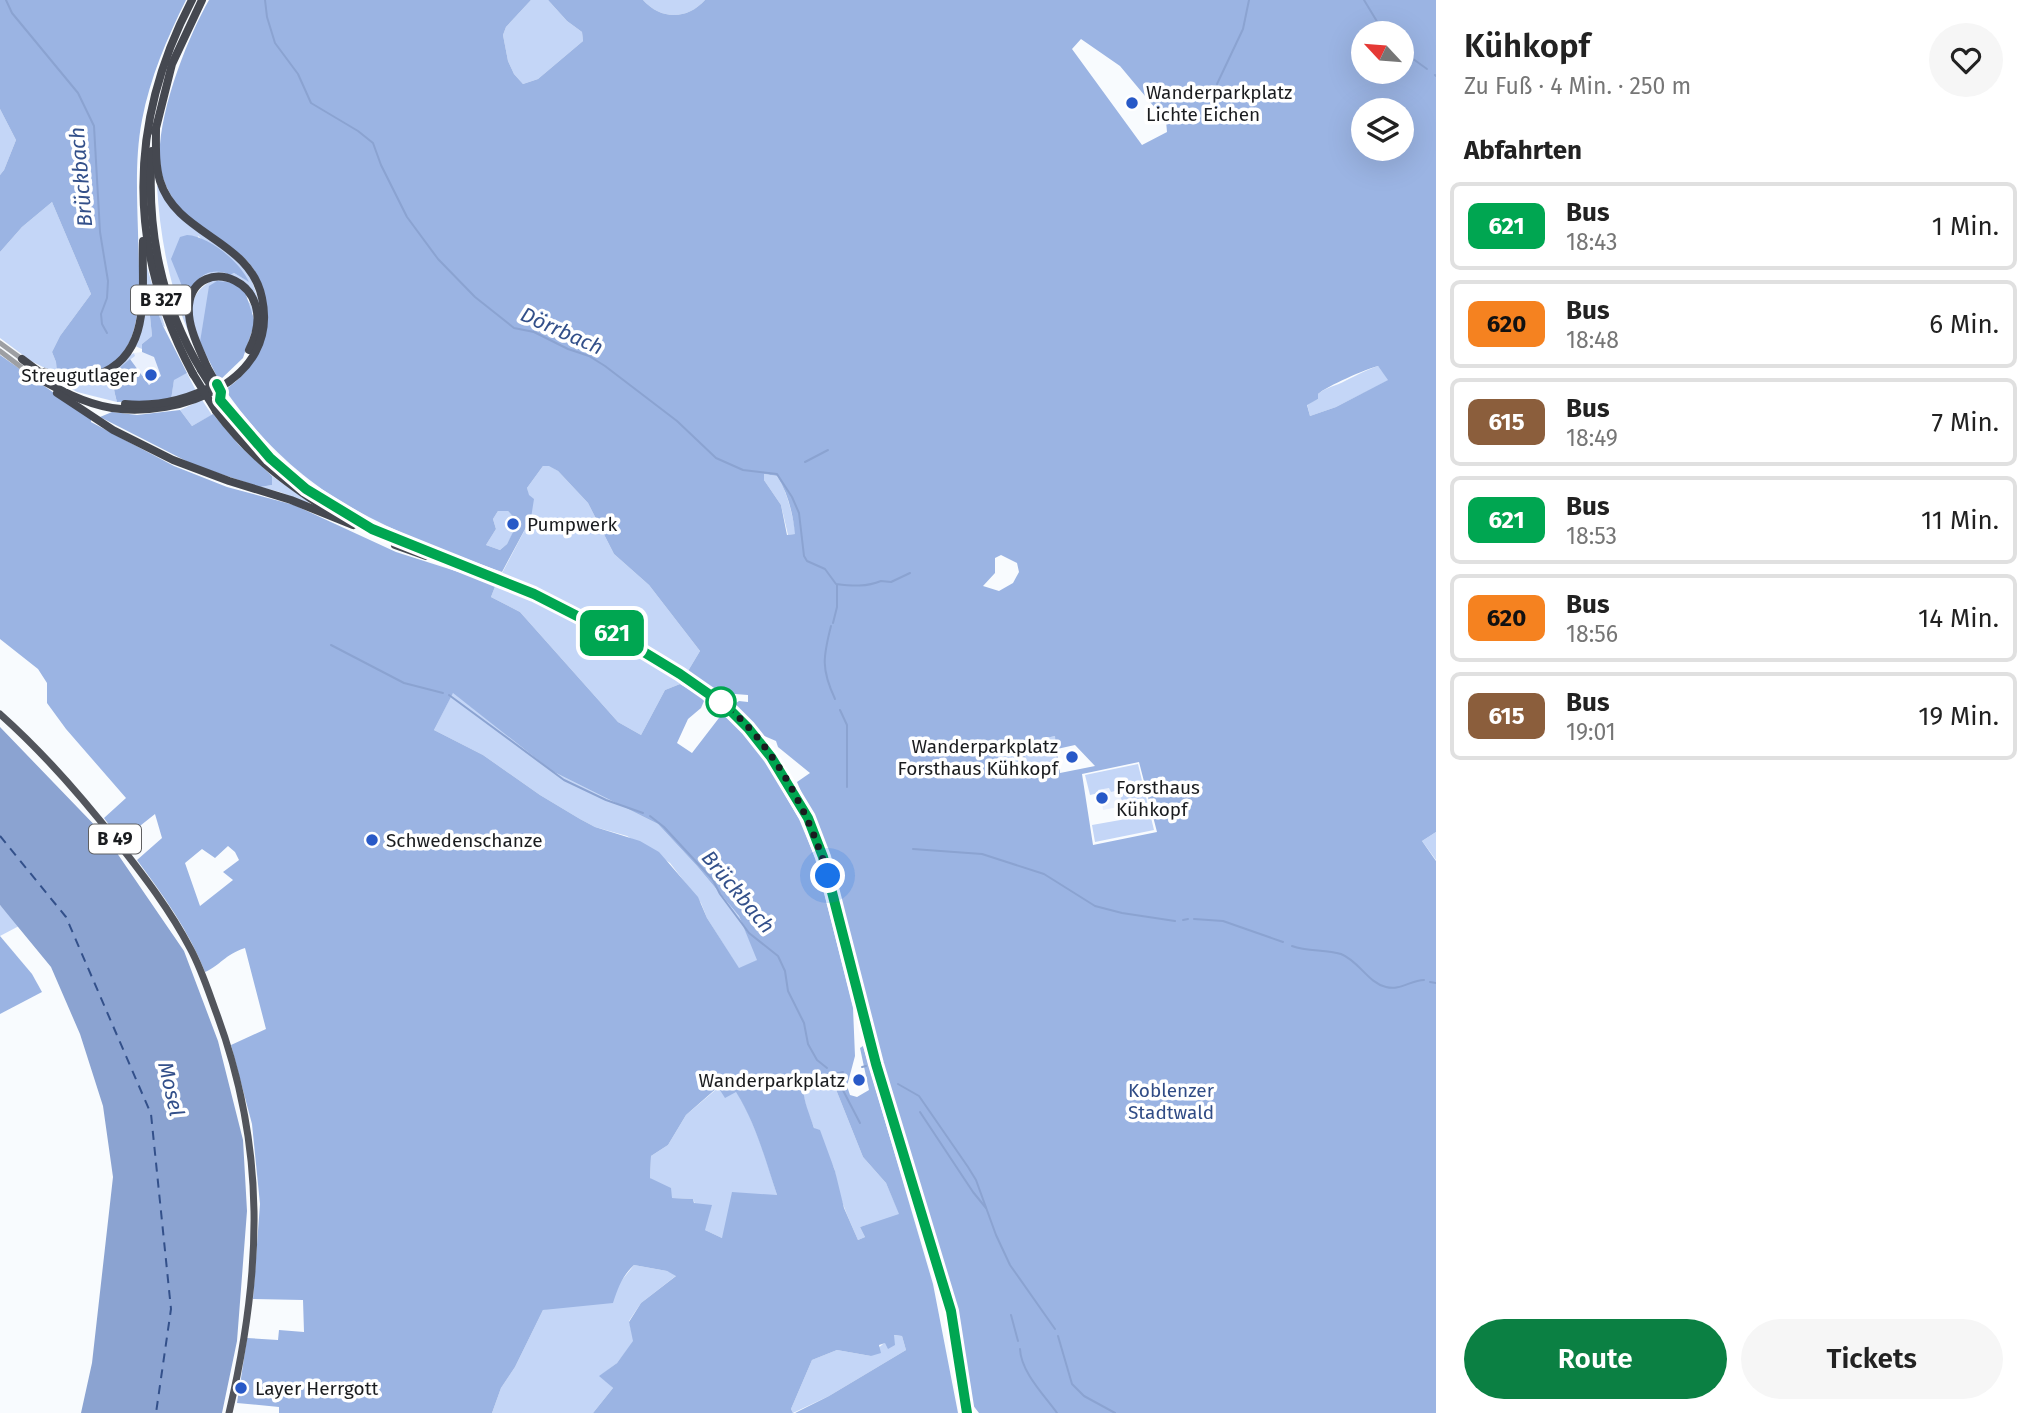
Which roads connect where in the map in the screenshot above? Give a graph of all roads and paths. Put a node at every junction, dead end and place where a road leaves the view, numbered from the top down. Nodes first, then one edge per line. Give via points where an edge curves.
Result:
1 (192, 0) edge
2 (202, 0) edge
3 (156, 128) junction
4 (145, 221) junction
5 (0, 343) edge
6 (0, 351) edge
7 (22, 359) junction
8 (200, 370) junction
9 (29, 373) junction
10 (220, 406) junction
11 (353, 525) junction
12 (489, 576) junction
13 (0, 715) edge
14 (229, 1413) edge
15 (967, 1413) edge

1 - 4 highway, B 327 via 164,62 147,128
2 - 3 highway, B 327 via 172,64
3 - 8 highway, B 327 via 150,180 158,261 178,326
3 - 9 highway via 160,177 173,206 238,255 258,285 264,320 256,348 238,375 213,393 149,410 92,403
4 - 7 highway via 142,315 127,353 99,374 74,379 48,373
4 - 8 highway, B 327 via 164,309
5 - 7 street
6 - 9 street
7 - 8 highway via 60,386 111,403 148,404 196,394 234,372 256,332 254,299 243,284 228,277 204,281 190,300
8 - 10 highway, B 327, bridge
9 - 11 highway via 142,446
10 - 11 highway, B 327 via 263,464
10 - 12 highway, B 327 via 270,458 316,495 372,529
11 - 12 highway, B 327 via 416,553
12 - 15 main road, B 327 via 587,620 715,697 748,728 797,796 823,857 872,1052 942,1277
13 - 14 main road, B 49 via 75,790 172,917 206,983 228,1042 248,1124 255,1205 251,1290

